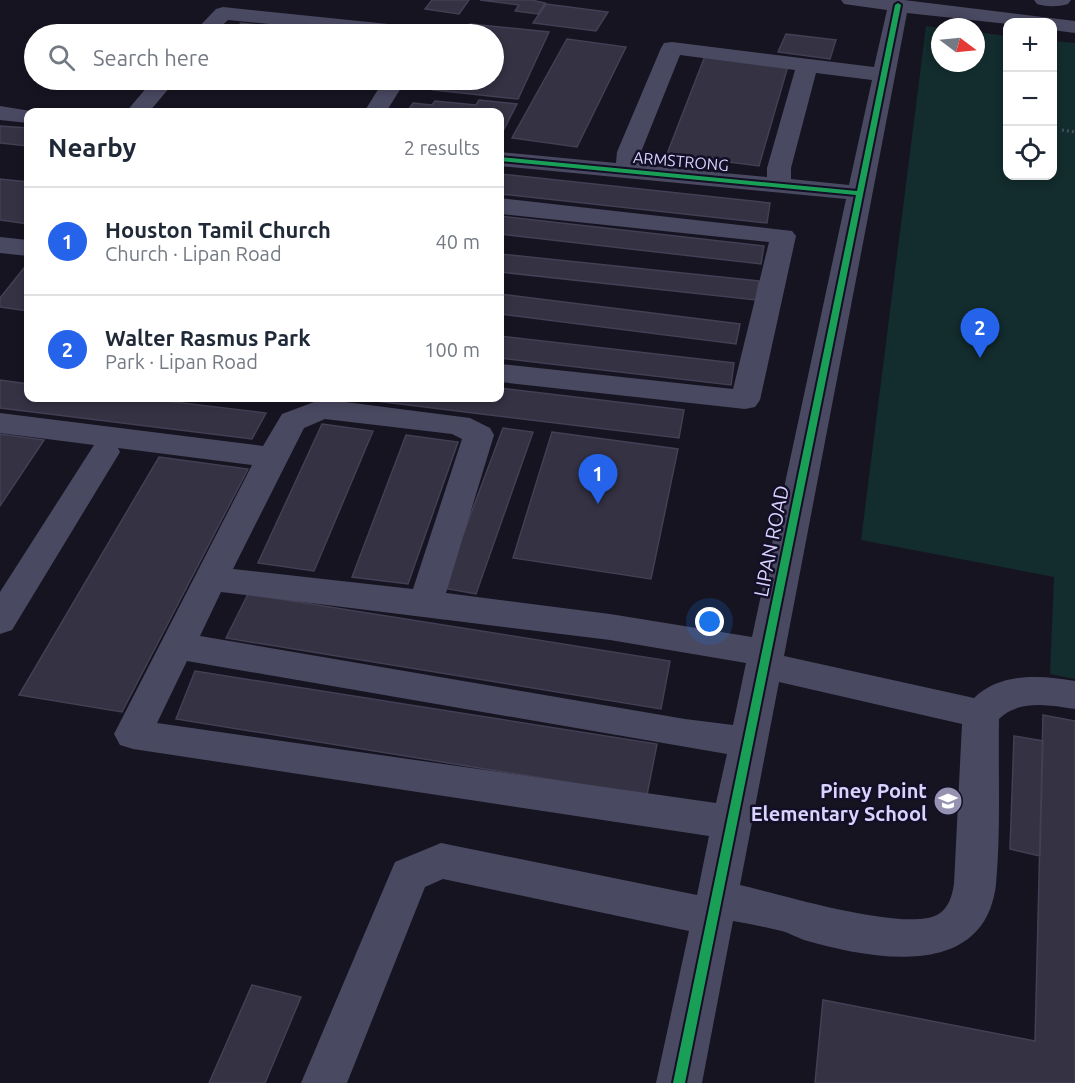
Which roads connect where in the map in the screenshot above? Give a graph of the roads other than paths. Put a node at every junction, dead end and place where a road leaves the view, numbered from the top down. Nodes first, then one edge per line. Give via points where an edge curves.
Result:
1 (851, 0) edge
2 (1044, 0) edge
3 (1060, 0) edge
4 (911, 4) edge
5 (217, 6) edge
6 (1001, 9) edge
7 (1028, 18) edge
8 (207, 24) edge
9 (326, 24) edge
10 (1057, 25) edge
11 (1075, 27) edge
12 (807, 65) junction
13 (884, 75) junction
14 (156, 90) edge
15 (388, 90) edge
16 (140, 108) edge
17 (377, 108) edge
18 (0, 113) edge
19 (24, 116) edge
20 (504, 159) edge
21 (628, 171) junction
22 (779, 185) junction
23 (860, 193) junction
24 (504, 206) edge
25 (0, 245) edge
26 (24, 248) edge
27 (504, 373) edge
28 (0, 423) edge
29 (105, 452) dead end
30 (272, 457) junction
31 (211, 579) junction
32 (426, 603) junction
33 (0, 621) edge
34 (177, 646) junction
35 (765, 659) junction
36 (1075, 695) edge
37 (981, 714) junction
38 (749, 742) junction
39 (732, 822) junction
40 (715, 908) junction
41 (324, 1083) edge
42 (679, 1083) edge

1 - 4 street
2 - 3 street
4 - 6 street
4 - 13 street, LIPAN ROAD
5 - 8 street
5 - 9 street
6 - 7 street
10 - 11 street
12 - 13 street
12 - 21 street via 672,48 629,152
12 - 22 street via 778,168
13 - 23 street, LIPAN ROAD
14 - 16 street
15 - 17 street
18 - 19 street
20 - 21 street, ARMSTRONG
21 - 22 street, ARMSTRONG
22 - 23 street, ARMSTRONG
23 - 35 street, LIPAN ROAD
24 - 27 street via 783,236 745,400
25 - 26 street
28 - 30 street
29 - 33 street
30 - 31 street
30 - 32 street via 293,421 322,409 459,425 479,435
31 - 32 street
31 - 34 street
32 - 35 street via 609,627
34 - 38 street
34 - 39 street via 134,734
35 - 37 street
35 - 38 street, LIPAN ROAD
36 - 37 street via 1049,690 1009,693 991,702
37 - 40 street via 975,884 969,908 956,927 934,936 900,938 804,921 793,915
38 - 39 street, LIPAN ROAD
39 - 40 street, LIPAN ROAD
40 - 41 street via 441,861 409,875
40 - 42 street, LIPAN ROAD

